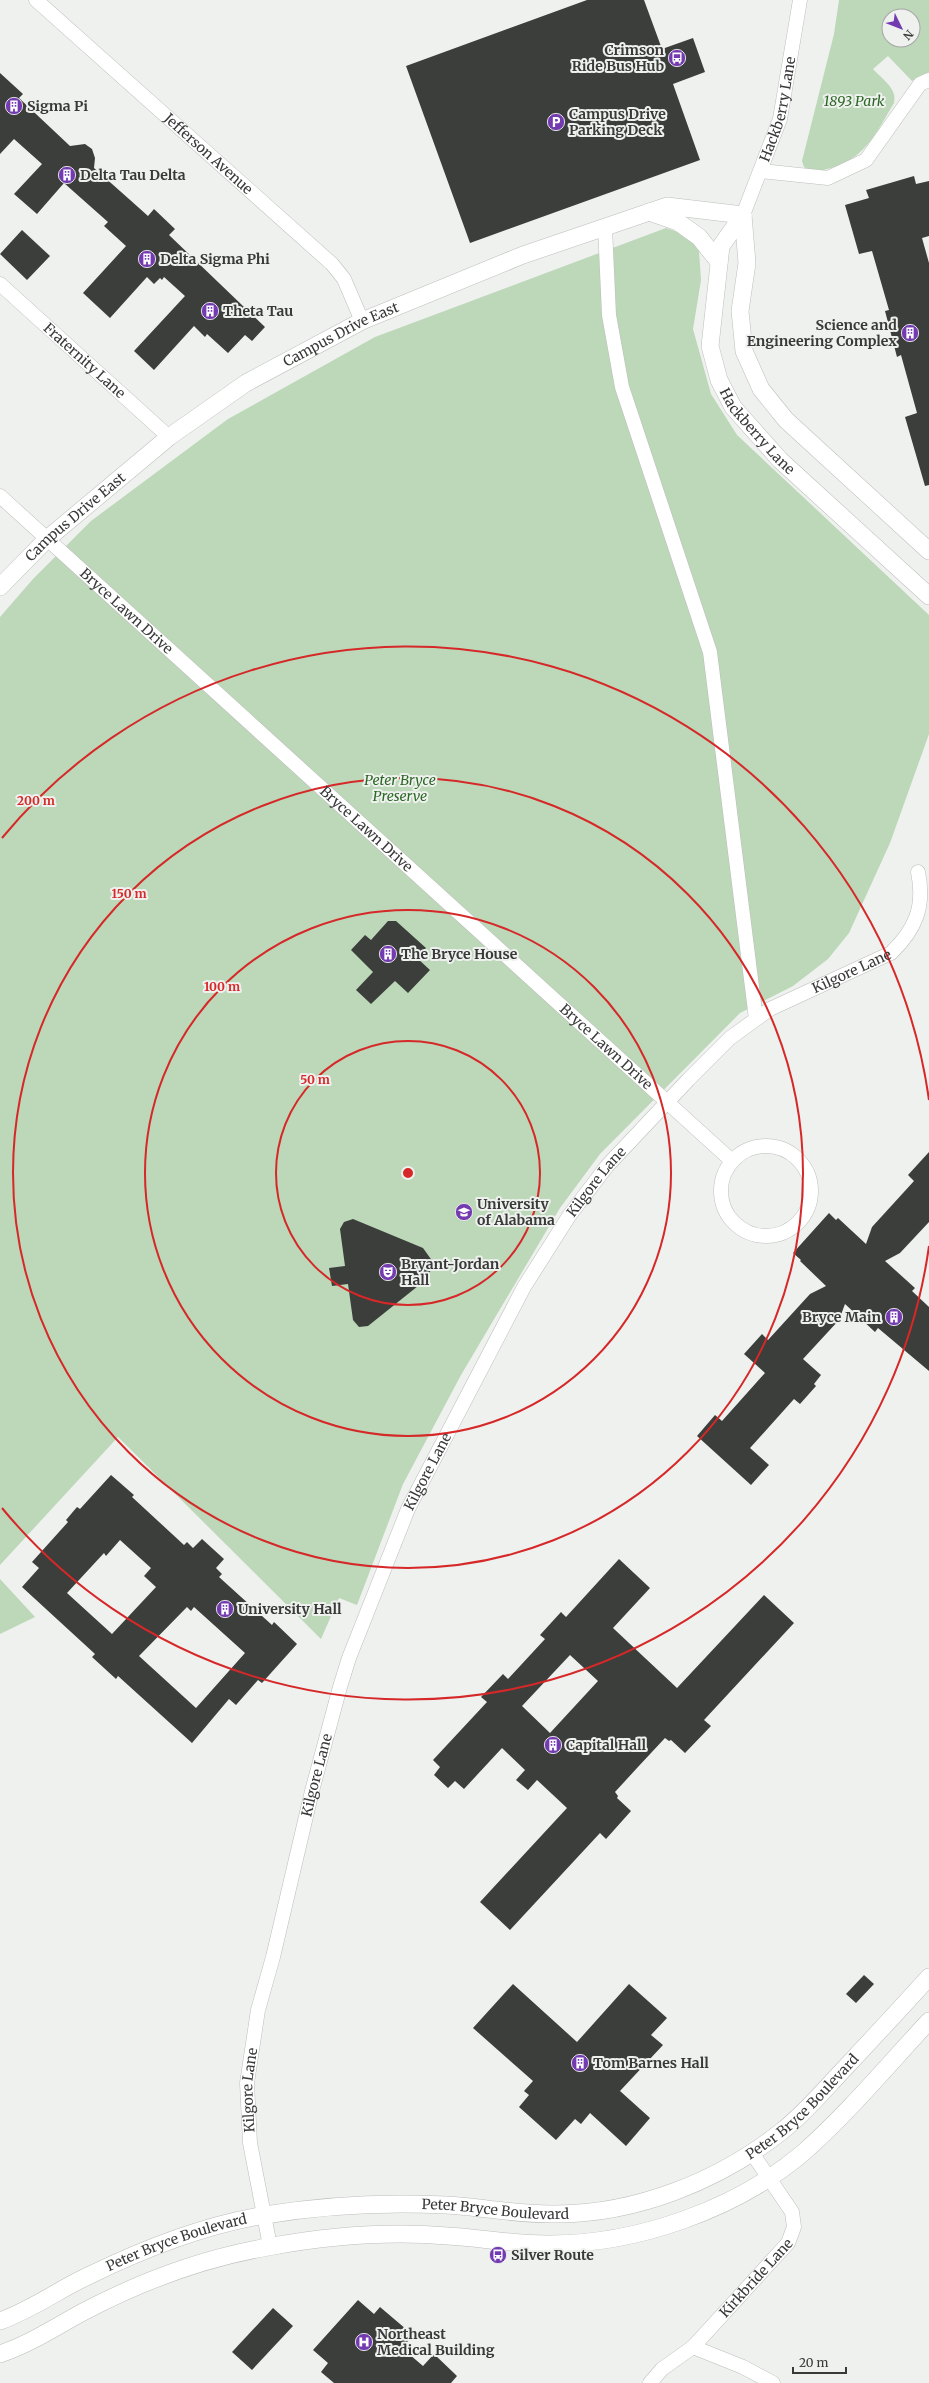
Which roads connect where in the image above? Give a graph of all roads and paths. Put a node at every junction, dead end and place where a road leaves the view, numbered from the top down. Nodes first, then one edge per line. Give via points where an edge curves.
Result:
1 (36, 0) edge
2 (800, 0) edge
3 (929, 80) edge
4 (760, 171) junction
5 (649, 212) junction
6 (743, 215) junction
7 (605, 227) junction
8 (719, 262) junction
9 (0, 284) edge
10 (362, 321) junction
11 (169, 437) junction
12 (0, 496) edge
13 (47, 539) junction
14 (929, 551) edge
15 (0, 587) edge
16 (929, 596) edge
17 (918, 872) dead end
18 (756, 1019) junction
19 (667, 1102) junction
20 (732, 1161) junction
21 (929, 1977) edge
22 (929, 2021) edge
23 (752, 2153) junction
24 (769, 2177) junction
25 (263, 2216) junction
26 (270, 2246) junction
27 (0, 2321) edge
28 (693, 2347) junction
29 (0, 2354) edge
30 (650, 2383) edge
31 (773, 2383) edge

1 - 10 street, Jefferson Avenue via 332,264 344,279
2 - 4 street, Hackberry Lane via 780,119
3 - 4 street via 920,84 866,160 828,178
4 - 6 street, Hackberry Lane
5 - 6 street, Campus Drive East via 667,206
5 - 7 street, Campus Drive East
5 - 8 street via 678,222 699,237
6 - 8 street, Hackberry Lane via 721,246
6 - 14 street, Hackberry Lane via 747,263 740,311 744,351 761,389 786,420
7 - 10 street, Campus Drive East via 523,255
7 - 18 street via 609,315 622,388 710,652
8 - 16 street, Hackberry Lane via 710,346 719,380 733,406 780,460
9 - 11 street, Fraternity Lane
10 - 11 street, Campus Drive East via 246,383
11 - 13 street, Campus Drive East
12 - 13 street, Bryce Lawn Drive
13 - 15 street, Campus Drive East
13 - 19 street, Bryce Lawn Drive
17 - 18 street, Kilgore Lane via 922,892 916,916 906,938 891,953 770,1009
18 - 19 street, Kilgore Lane via 730,1038
19 - 20 street, Bryce Lawn Drive
19 - 25 street, Kilgore Lane via 607,1166 569,1216 527,1281 408,1509 349,1658 312,1791 258,2010 247,2083 250,2143
20 - 20 street via 758,1146 774,1146 788,1151 800,1161 808,1174 811,1188 809,1204 802,1218 791,1228 777,1234 747,1232 734,1223 727,1212 722,1193 725,1173
21 - 23 street, Peter Bryce Boulevard via 814,2102
22 - 24 street, Peter Bryce Boulevard via 836,2121 802,2153
23 - 24 street, Kirkbride Lane
23 - 25 street, Peter Bryce Boulevard via 715,2174 671,2193 589,2212 556,2214 507,2212 448,2205 355,2204
24 - 26 street, Peter Bryce Boulevard via 729,2201 664,2227 605,2240 547,2244 448,2236 365,2235 320,2238
24 - 28 street, Kirkbride Lane via 792,2212 794,2227 788,2243
25 - 26 street, Kilgore Lane
25 - 27 street, Peter Bryce Boulevard via 217,2226 126,2259 87,2276 16,2316
26 - 29 street, Peter Bryce Boulevard via 225,2256 123,2292 40,2337
28 - 30 street, Kirkbride Lane via 662,2369
28 - 31 street via 743,2367

